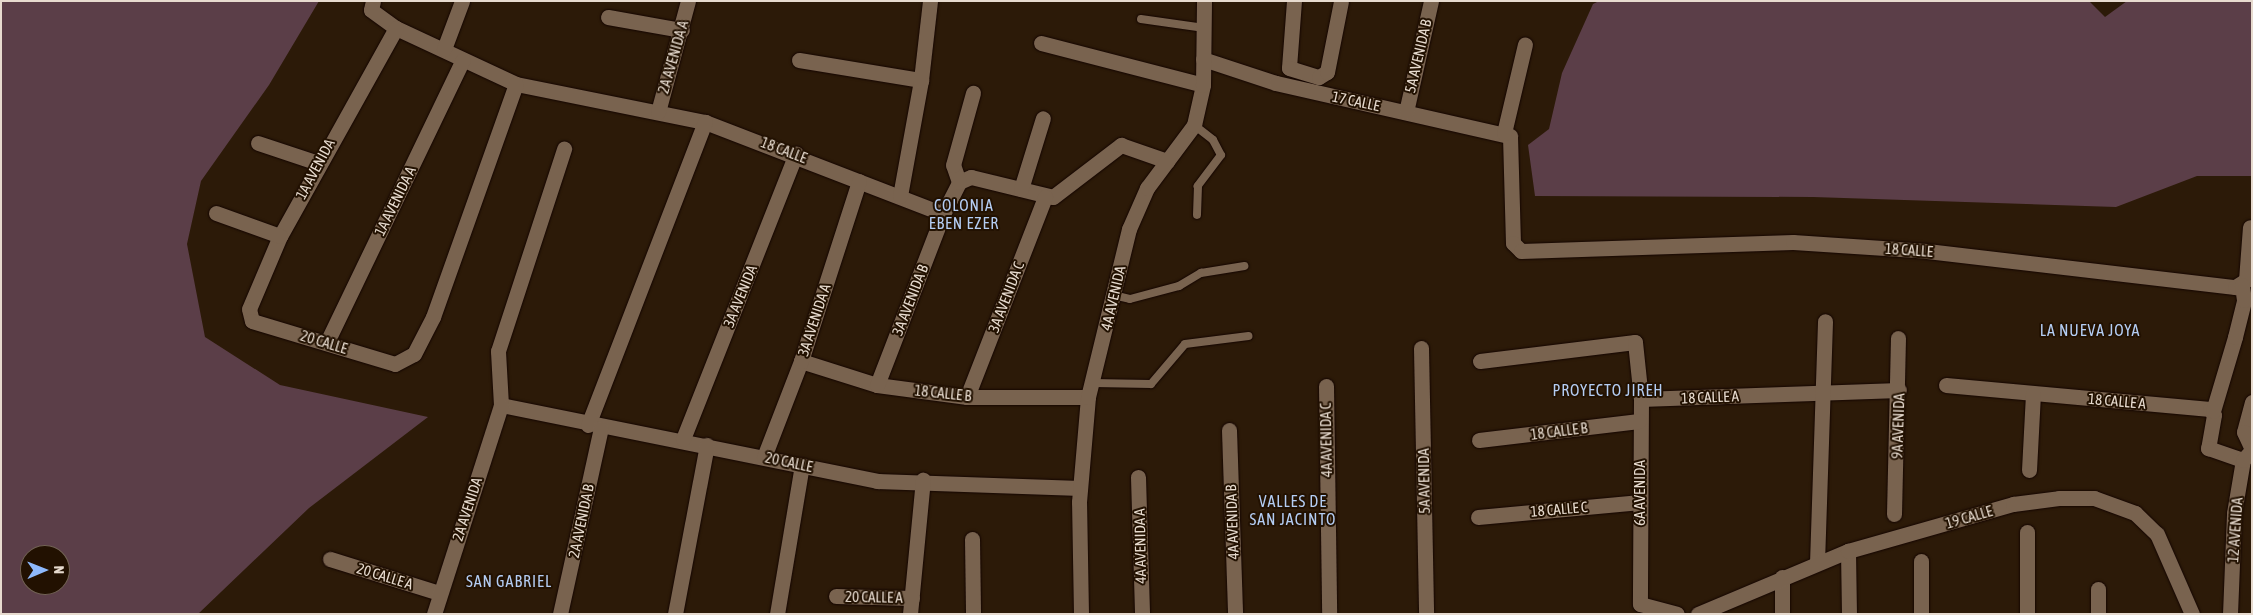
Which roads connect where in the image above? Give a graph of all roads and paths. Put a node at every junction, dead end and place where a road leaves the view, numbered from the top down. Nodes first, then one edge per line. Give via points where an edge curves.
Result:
1 (462, 1) edge
2 (688, 1) edge
3 (930, 1) edge
4 (1204, 1) edge
5 (1294, 1) edge
6 (1341, 1) edge
7 (1431, 1) edge
8 (372, 5) edge
9 (608, 16) dead end
10 (1141, 18) dead end
11 (396, 28) junction
12 (1204, 28) junction
13 (682, 30) junction
14 (1041, 43) dead end
15 (1525, 44) dead end
16 (444, 49) junction
17 (1203, 59) junction
18 (463, 60) junction
19 (799, 60) dead end
20 (921, 80) junction
21 (516, 84) junction
22 (1203, 84) junction
23 (973, 93) dead end
24 (658, 112) junction
25 (1406, 112) junction
26 (1043, 118) dead end
27 (704, 122) junction
28 (1194, 125) junction
29 (1507, 134) junction
30 (258, 143) dead end
31 (564, 149) dead end
32 (796, 154) junction
33 (1167, 161) junction
34 (318, 162) junction
35 (859, 181) junction
36 (959, 182) junction
37 (1021, 190) junction
38 (900, 196) junction
39 (1045, 197) junction
40 (216, 213) dead end
41 (943, 214) junction
42 (1197, 215) dead end
43 (2250, 226) dead end
44 (280, 236) junction
45 (1244, 266) dead end
46 (2242, 285) junction
47 (1113, 296) junction
48 (248, 316) joint
49 (1825, 321) dead end
50 (1248, 336) dead end
51 (1898, 338) dead end
52 (327, 342) junction
53 (1421, 348) dead end
54 (801, 360) junction
55 (1480, 361) dead end
56 (1093, 382) junction
57 (1946, 385) dead end
58 (877, 386) junction
59 (1326, 386) dead end
60 (1899, 390) junction
61 (1820, 393) junction
62 (2032, 394) junction
63 (967, 397) junction
64 (1088, 397) junction
65 (1641, 399) junction
66 (2252, 402) edge
67 (501, 406) junction
68 (2213, 411) junction
69 (1639, 421) junction
70 (594, 427) junction
71 (1229, 430) dead end
72 (683, 439) junction
73 (1479, 440) dead end
74 (707, 445) junction
75 (2249, 453) edge
76 (764, 457) junction
77 (802, 465) junction
78 (2029, 470) dead end
79 (1138, 477) dead end
80 (923, 480) junction
81 (1080, 488) junction
82 (1640, 502) junction
83 (1894, 514) dead end
84 (1478, 517) dead end
85 (2027, 532) dead end
86 (972, 539) dead end
87 (1848, 551) junction
88 (330, 558) dead end
89 (1921, 561) dead end
90 (1818, 563) junction
91 (1782, 577) junction
92 (2098, 589) dead end
93 (439, 593) junction
94 (836, 596) dead end
95 (912, 598) junction
96 (1712, 610) edge
97 (434, 614) edge
98 (560, 614) edge
99 (675, 614) edge
100 (777, 614) edge
101 (910, 614) edge
102 (973, 614) edge
103 (1081, 614) edge
104 (1142, 614) edge
105 (1236, 614) edge
106 (1329, 614) edge
107 (1426, 614) edge
108 (1677, 614) edge
109 (1698, 614) edge
110 (1782, 614) edge
111 (1849, 614) edge
112 (1921, 614) edge
113 (2028, 614) edge
114 (2098, 614) edge
115 (2192, 614) edge
116 (2230, 614) edge

1 - 16 street
2 - 13 street, 2A AVENIDA A
3 - 20 street
4 - 12 street, 4A AVENIDA
5 - 6 street via 1289,68 1319,77 1327,72
7 - 25 street, 5A AVENIDA B
8 - 11 street, 18 CALLE
9 - 13 street
10 - 12 lane
11 - 16 street, 18 CALLE
11 - 34 street, 1A AVENIDA
12 - 17 street, 4A AVENIDA
13 - 24 street, 2A AVENIDA A
14 - 22 street
15 - 29 street
16 - 18 street, 18 CALLE
17 - 22 street, 4A AVENIDA
17 - 25 street, 17 CALLE via 1276,83
18 - 21 street, 18 CALLE
18 - 52 street, 1A AVENIDA A
19 - 20 street
20 - 38 street
21 - 24 street, 18 CALLE
21 - 52 street, 20 CALLE via 433,317 414,354 401,364
22 - 28 street, 4A AVENIDA
23 - 36 street via 953,165
24 - 27 street, 18 CALLE
25 - 29 street, 17 CALLE
26 - 37 street
27 - 32 street, 18 CALLE
27 - 70 street, 2A AVENIDA B
28 - 33 street, 4A AVENIDA
28 - 42 lane via 1214,140 1221,154 1198,186
29 - 46 street, 18 CALLE via 1516,248 1793,242 1927,251 2063,269
30 - 34 street
31 - 67 street via 498,351
32 - 35 street, 18 CALLE
32 - 72 street, 3A AVENIDA
33 - 39 street via 1121,145 1061,195
33 - 47 street, 4A AVENIDA via 1146,188 1129,229
34 - 44 street, 1A AVENIDA
35 - 38 street, 18 CALLE
35 - 54 street, 3A AVENIDA A
36 - 37 street via 983,178
36 - 41 street
37 - 39 street
38 - 41 street, 18 CALLE
39 - 63 street, 3A AVENIDA C
40 - 44 street
41 - 58 street, 3A AVENIDA B
43 - 46 street
44 - 48 street, 1A AVENIDA
45 - 47 lane via 1201,273 1179,286 1130,299
46 - 68 street via 2238,328
47 - 56 street, 4A AVENIDA
48 - 52 street, 20 CALLE
49 - 61 street
50 - 56 lane via 1185,344 1151,384
51 - 60 street, 9A AVENIDA
53 - 107 street, 5A AVENIDA
54 - 58 street, 18 CALLE B
54 - 76 street, 3A AVENIDA A
55 - 65 street, 6A AVENIDA via 1635,342
56 - 64 street, 4A AVENIDA
57 - 62 street, 18 CALLE A
58 - 63 street, 18 CALLE B
59 - 106 street, 4A AVENIDA C
60 - 61 street, 18 CALLE A
60 - 83 street, 9A AVENIDA
61 - 65 street, 18 CALLE A
61 - 90 street
62 - 68 street, 18 CALLE A
62 - 78 street
63 - 64 street, 18 CALLE B
64 - 81 street, 4A AVENIDA
65 - 69 street, 6A AVENIDA
66 - 75 street via 2244,432
67 - 70 street, 20 CALLE
67 - 93 street, 2A AVENIDA
68 - 75 street via 2208,448
69 - 73 street, 18 CALLE B
69 - 82 street, 6A AVENIDA
70 - 72 street, 20 CALLE
70 - 98 street, 2A AVENIDA B
71 - 105 street, 4A AVENIDA B
72 - 74 street, 20 CALLE
74 - 76 street, 20 CALLE
74 - 99 street
75 - 116 street, 12 AVENIDA via 2234,513
76 - 77 street, 20 CALLE
77 - 80 street, 20 CALLE via 877,481
77 - 100 street
79 - 104 street, 4A AVENIDA A
80 - 81 street, 20 CALLE
80 - 95 street
81 - 103 street, 4A AVENIDA
82 - 84 street, 18 CALLE C
82 - 108 street, 6A AVENIDA via 1640,604
85 - 113 street
86 - 102 street
87 - 90 street, 19 CALLE
87 - 111 street
87 - 115 street, 19 CALLE via 2013,504 2094,498 2135,512 2157,534
88 - 93 street, 20 CALLE A
89 - 112 street
90 - 91 street, 19 CALLE
91 - 96 street, 19 CALLE
91 - 110 street
92 - 114 street
93 - 97 street, 2A AVENIDA
94 - 95 street, 20 CALLE A
95 - 101 street
96 - 109 street, 19 CALLE

